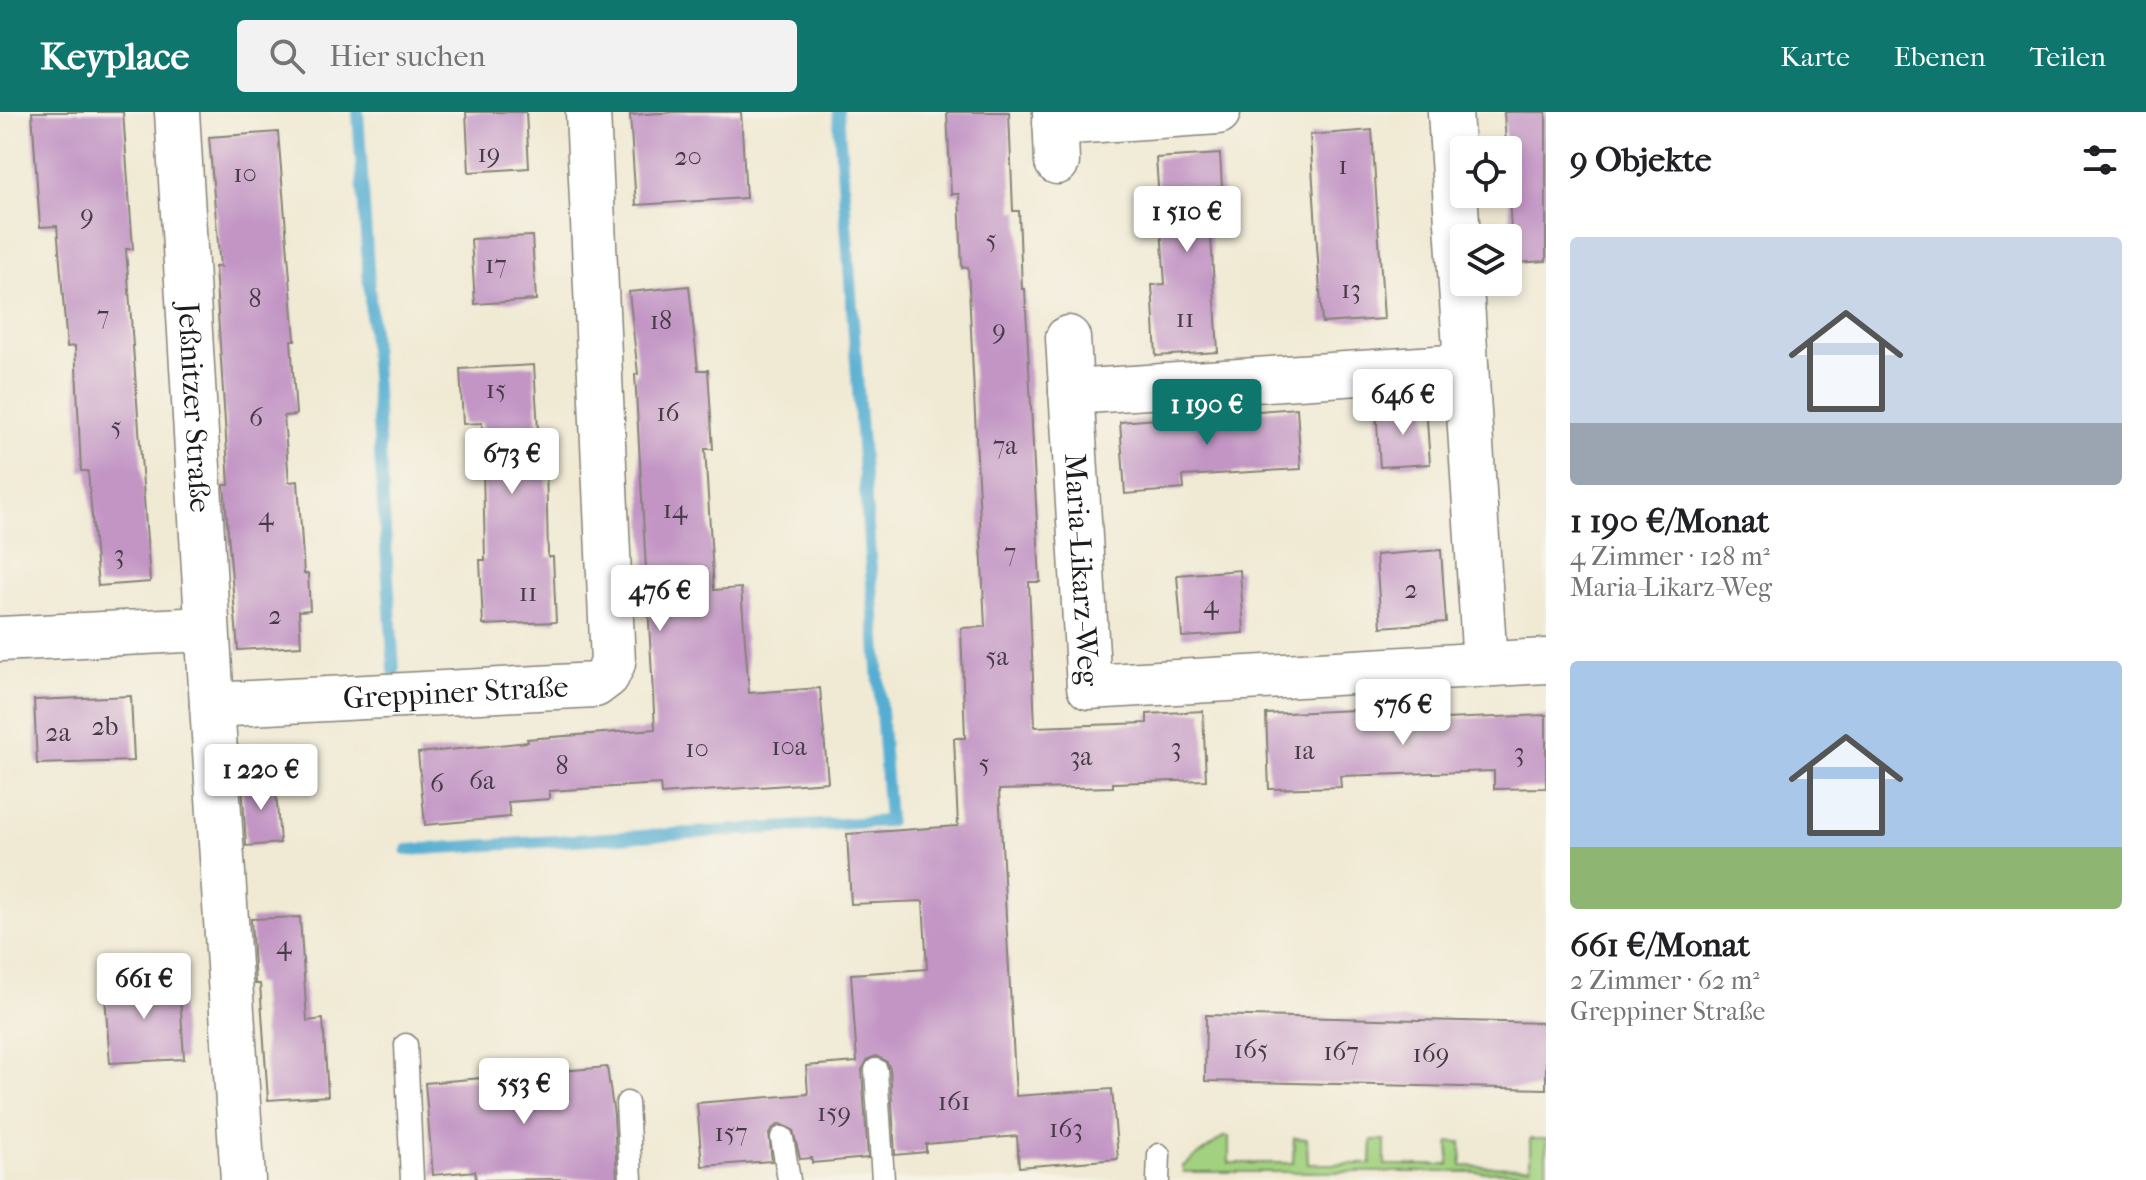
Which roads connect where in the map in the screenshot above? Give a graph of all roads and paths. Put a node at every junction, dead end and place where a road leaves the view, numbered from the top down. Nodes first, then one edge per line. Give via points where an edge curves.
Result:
1 (177, 112) edge
2 (588, 112) edge
3 (1218, 112) edge
4 (1450, 112) edge
5 (1056, 132) edge
6 (1068, 338) dead end
7 (1466, 366) junction
8 (1071, 392) junction
9 (206, 629) junction
10 (0, 639) edge
11 (1546, 661) edge
12 (1485, 665) junction
13 (212, 705) junction
14 (406, 1045) dead end
15 (876, 1070) dead end
16 (627, 1103) dead end
17 (782, 1138) dead end
18 (1159, 1155) dead end
19 (243, 1180) edge
20 (412, 1180) edge
21 (631, 1180) edge
22 (789, 1180) edge
23 (883, 1180) edge
24 (1158, 1180) edge

1 - 9 street, Jeßnitzer Straße
2 - 13 street, Greppiner Straße via 613,663 607,676 595,685
3 - 5 street
4 - 7 street
6 - 8 street, Maria-Likarz-Weg
7 - 8 street
7 - 12 street
8 - 12 street, Maria-Likarz-Weg via 1089,687
9 - 10 street
9 - 13 street, Jeßnitzer Straße
11 - 12 street
13 - 19 street
14 - 20 lane
15 - 23 lane
16 - 21 lane
17 - 22 lane
18 - 24 lane

